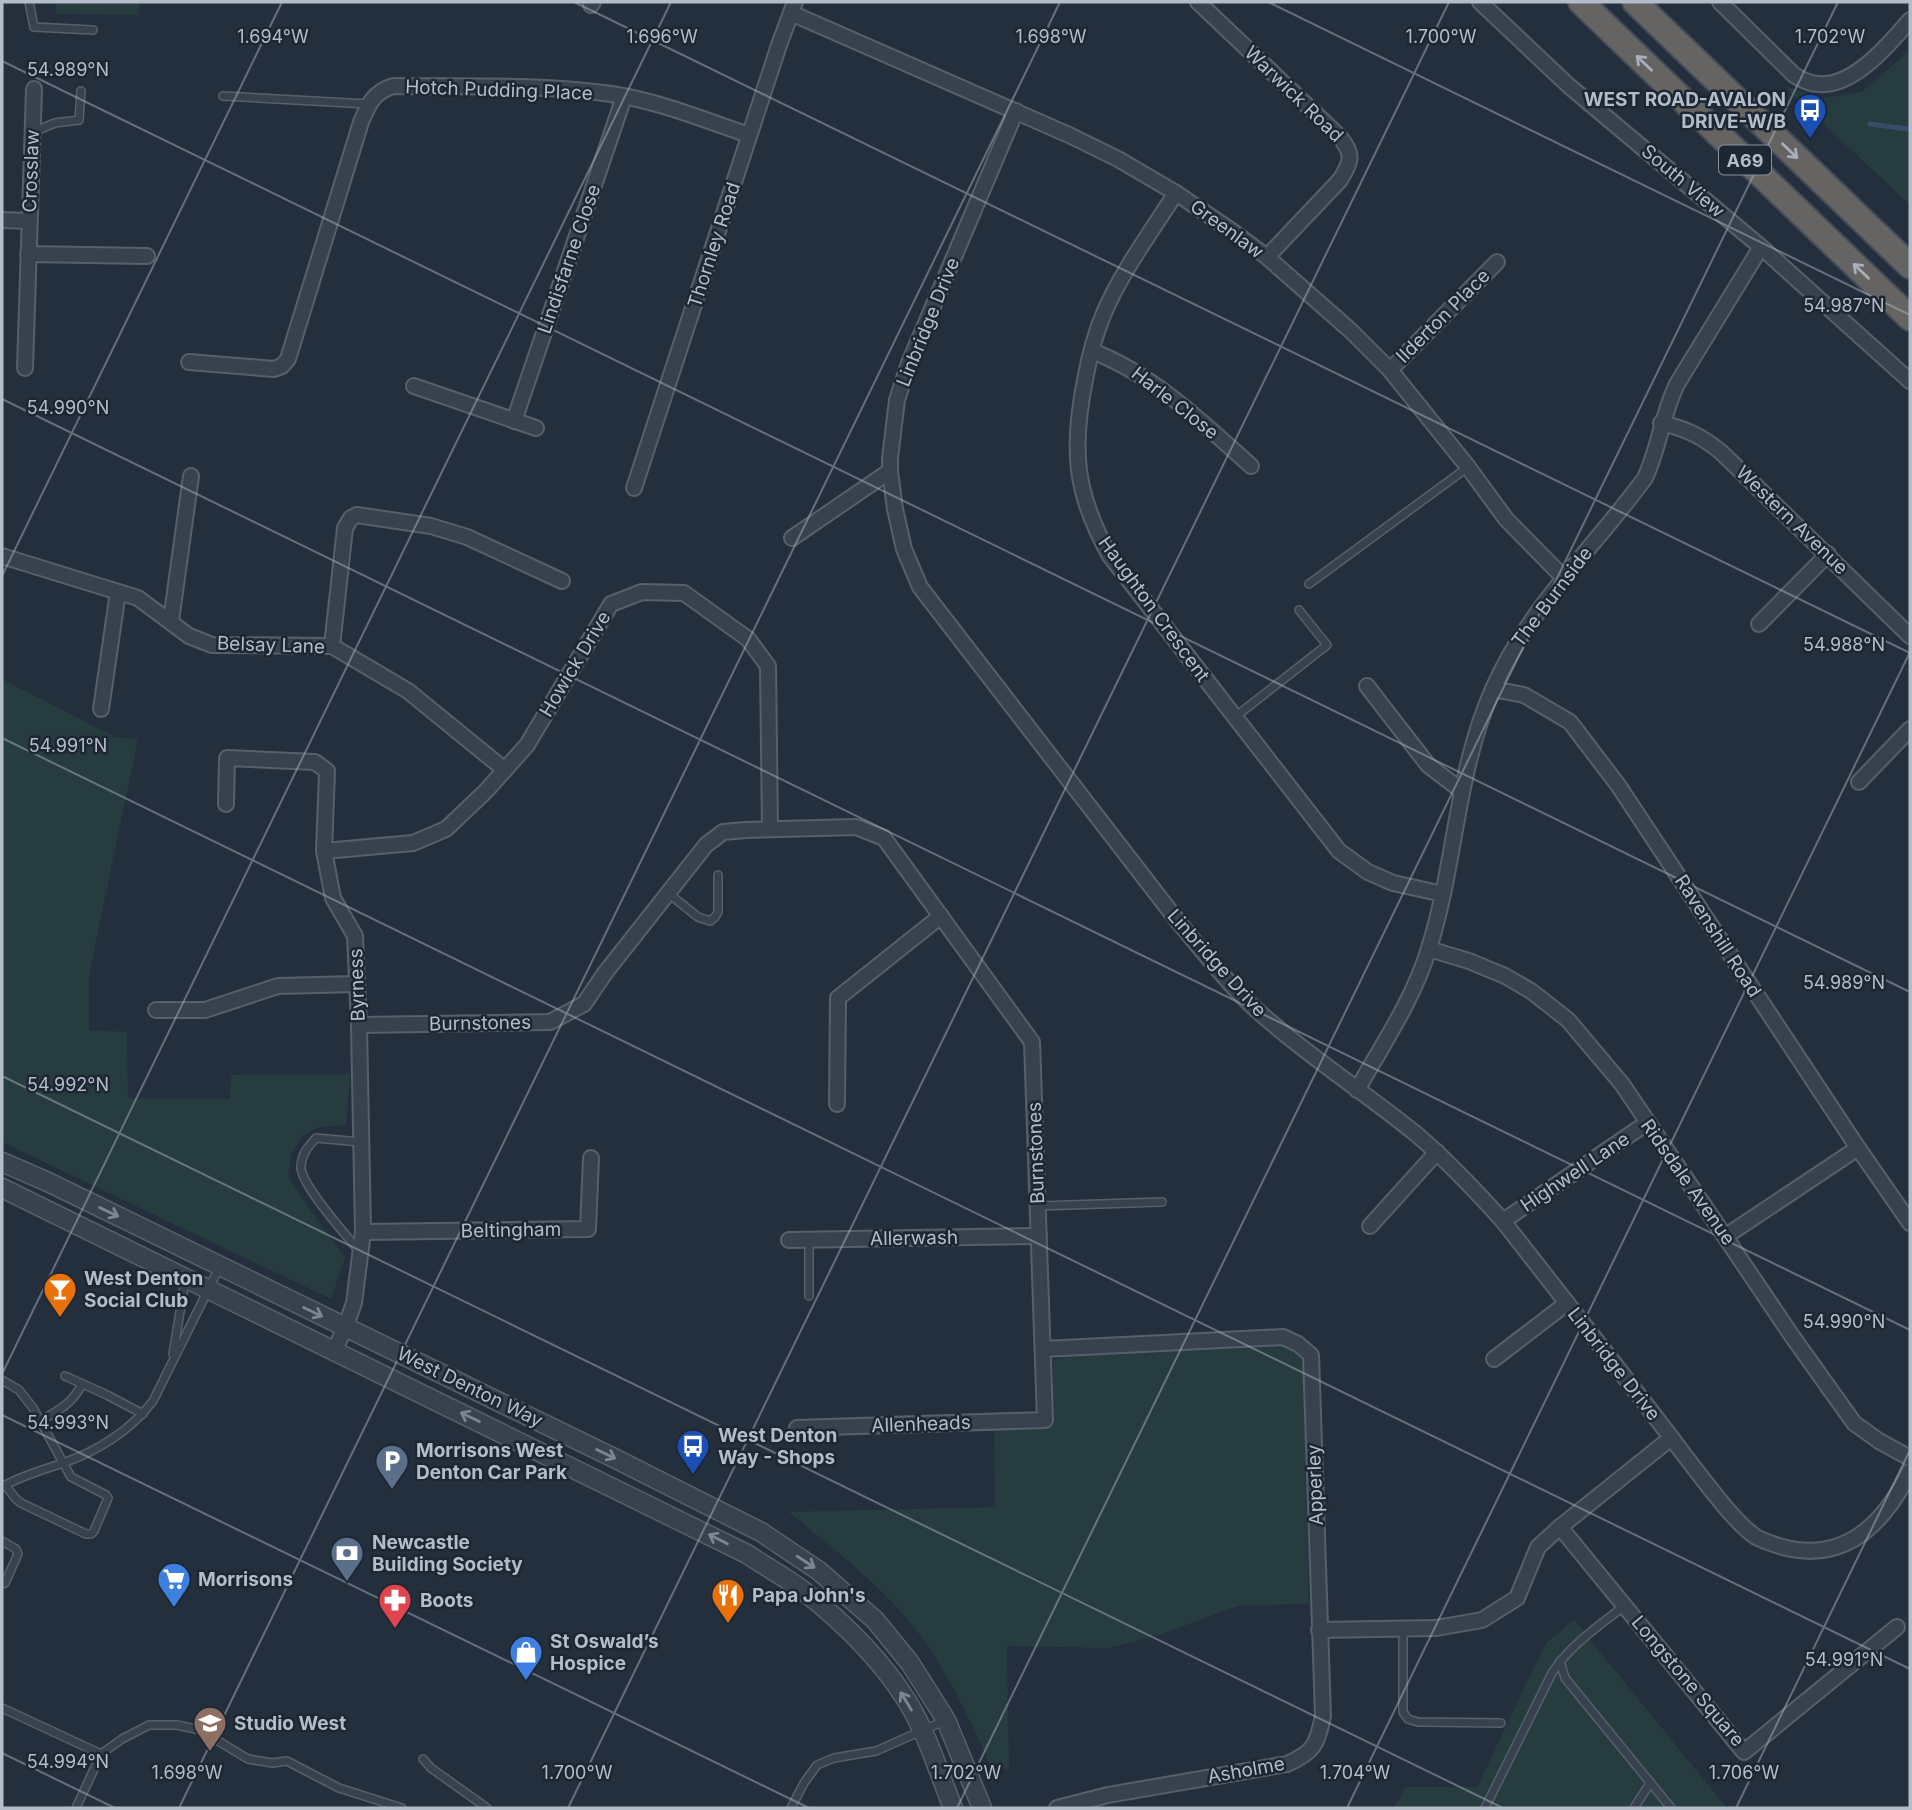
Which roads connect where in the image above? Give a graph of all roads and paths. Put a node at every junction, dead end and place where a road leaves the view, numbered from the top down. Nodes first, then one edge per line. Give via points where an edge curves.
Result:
1 (29, 2) edge
2 (1198, 2) edge
3 (1480, 2) edge
4 (1581, 2) edge
5 (1635, 2) edge
6 (1720, 2) edge
7 (793, 7) edge
8 (1910, 20) edge
9 (93, 30) dead end
10 (34, 89) dead end
11 (80, 91) dead end
12 (223, 96) dead end
13 (624, 97) junction
14 (368, 104) junction
15 (1016, 111) junction
16 (32, 132) junction
17 (749, 135) junction
18 (1176, 192) junction
19 (2, 220) edge
20 (30, 221) junction
21 (1761, 247) junction
22 (28, 254) junction
23 (147, 256) dead end
24 (1267, 257) junction
25 (1497, 262) dead end
26 (1910, 267) edge
27 (1910, 318) edge
28 (1092, 351) junction
29 (189, 362) dead end
30 (25, 368) dead end
31 (1390, 370) junction
32 (1910, 381) edge
33 (414, 386) dead end
34 (514, 421) junction
35 (1661, 423) junction
36 (536, 428) dead end
37 (1251, 466) dead end
38 (1468, 467) junction
39 (890, 471) junction
40 (191, 476) dead end
41 (634, 488) dead end
42 (792, 538) dead end
43 (1828, 554) junction
44 (2, 557) edge
45 (1564, 578) junction
46 (562, 581) dead end
47 (1309, 584) dead end
48 (118, 592) junction
49 (1299, 610) dead end
50 (171, 621) junction
51 (1759, 624) dead end
52 (1910, 636) edge
53 (332, 646) junction
54 (1367, 686) dead end
55 (1493, 689) junction
56 (101, 709) dead end
57 (1235, 717) junction
58 (1910, 729) edge
59 (505, 770) junction
60 (1858, 782) dead end
61 (1462, 791) junction
62 (226, 804) dead end
63 (770, 829) junction
64 (324, 851) junction
65 (719, 875) dead end
66 (668, 893) junction
67 (1443, 894) junction
68 (941, 916) junction
69 (1429, 949) junction
70 (356, 984) junction
71 (156, 1010) dead end
72 (359, 1025) junction
73 (1357, 1090) junction
74 (837, 1104) dead end
75 (1647, 1123) junction
76 (360, 1142) junction
77 (1858, 1147) junction
78 (1437, 1152) junction
79 (591, 1158) dead end
80 (2, 1162) edge
81 (2, 1188) edge
82 (1162, 1202) dead end
83 (1038, 1206) junction
84 (1503, 1221) junction
85 (1910, 1223) edge
86 (1370, 1226) dead end
87 (362, 1231) junction
88 (1039, 1236) junction
89 (1726, 1236) junction
90 (809, 1239) junction
91 (789, 1240) dead end
92 (360, 1253) junction
93 (220, 1266) junction
94 (171, 1272) junction
95 (208, 1290) junction
96 (809, 1296) dead end
97 (1567, 1303) junction
98 (345, 1328) junction
99 (1043, 1349) junction
100 (334, 1351) junction
101 (1494, 1359) dead end
102 (171, 1365) junction
103 (65, 1376) dead end
104 (2, 1380) edge
105 (82, 1384) junction
106 (143, 1414) junction
107 (1045, 1420) joint
108 (40, 1421) junction
109 (797, 1428) dead end
110 (1671, 1438) junction
111 (1910, 1458) edge
112 (63, 1463) junction
113 (1910, 1471) edge
114 (3, 1486) edge
115 (1560, 1527) junction
116 (2, 1542) edge
117 (2, 1584) edge
118 (1624, 1606) junction
119 (1897, 1627) dead end
120 (1403, 1628) junction
121 (1320, 1630) junction
122 (1560, 1661) junction
123 (2, 1707) edge
124 (946, 1720) junction
125 (1501, 1723) dead end
126 (922, 1731) junction
127 (102, 1754) junction
128 (423, 1759) dead end
129 (1650, 1783) junction
130 (76, 1808) edge
131 (402, 1808) edge
132 (487, 1808) edge
133 (791, 1808) edge
134 (953, 1808) edge
135 (982, 1808) edge
136 (1057, 1808) edge
137 (1485, 1808) edge
138 (1634, 1808) edge
139 (1671, 1808) edge

1 - 9 lane via 34,27
2 - 24 street, Warwick Road via 1348,147 1350,159 1340,180
3 - 21 street, South View via 1569,86
27 -> 4 highway, A69
5 -> 26 highway, A69
6 - 8 street via 1794,75 1818,85 1851,76 1886,48
7 - 15 street, Greenlaw
7 - 17 street, Thornley Road
10 - 16 street, Crosslaw
11 - 16 lane via 79,120
12 - 14 lane
13 - 14 street, Hotch Pudding Place via 566,89 393,86 379,91
13 - 17 street, Hotch Pudding Place
13 - 34 street, Lindisfarne Close
14 - 29 street via 288,359 274,369
15 - 18 street, Greenlaw
15 - 39 street, Linbridge Drive via 909,363 897,400
16 - 20 street, Crosslaw
17 - 41 street, Thornley Road
18 - 24 street, Greenlaw
18 - 28 street, Haughton Crescent via 1113,295
19 - 20 street
20 - 22 street, Crosslaw
21 - 32 street, South View
21 - 35 street, The Burnside via 1677,384
22 - 23 street
22 - 30 street, Crosslaw
24 - 31 street, Greenlaw
25 - 31 street, Ilderton Place
28 - 37 street, Harle Close via 1146,377
28 - 57 street, Haughton Crescent via 1076,432 1084,499 1098,535
31 - 38 street, Greenlaw
33 - 34 street
34 - 36 street
35 - 43 street, Western Avenue via 1703,437
35 - 45 street, The Burnside via 1645,478
38 - 45 street, Greenlaw via 1506,519
38 - 47 lane
39 - 42 street
39 - 73 street, Linbridge Drive via 904,549 920,587 1225,978 1264,1018
40 - 50 street
43 - 51 street
43 - 52 street, Western Avenue
44 - 48 street, Belsay Lane
45 - 55 street, The Burnside via 1531,620
46 - 53 street via 467,537 430,526 357,515 345,528
48 - 50 street, Belsay Lane via 138,598
48 - 56 street
49 - 57 lane via 1327,645
50 - 53 street, Belsay Lane via 189,636 212,645
53 - 59 street, Belsay Lane via 408,691
54 - 61 street via 1428,765
55 - 61 street, The Burnside
55 - 77 street, Ravenshill Road via 1524,695 1570,722 1618,785
57 - 67 street, Haughton Crescent via 1339,851 1393,883
58 - 60 street
59 - 63 street, Howick Drive via 527,745 611,604 642,592 684,593 748,639 768,666
59 - 64 street, Howick Drive via 446,829 413,843
61 - 67 street, The Burnside
62 - 64 street, Byrness via 227,758 315,762 327,771
63 - 66 street, Burnstones via 723,832 706,845
63 - 68 street, Burnstones via 856,827 884,838
64 - 70 street, Byrness via 333,898 355,936
65 - 66 lane via 718,912 710,921
66 - 72 street, Burnstones via 584,1004 551,1022
67 - 69 street, The Burnside
68 - 74 street via 838,998
68 - 83 street, Burnstones via 1032,1042
69 - 73 street, The Burnside
69 - 75 street, Ridsdale Avenue via 1505,976 1568,1020 1622,1084
70 - 71 street via 278,986 205,1010
70 - 72 street, Byrness
72 - 76 street, Byrness
73 - 78 street, Linbridge Drive
75 - 84 street, Highwell Lane
75 - 89 street, Ridsdale Avenue
76 - 87 street, Byrness
76 - 92 lane via 316,1138 304,1152 300,1169 307,1186
77 - 85 street, Ravenshill Road
77 - 89 street
78 - 84 street, Linbridge Drive
78 - 86 street
79 - 87 street, Beltingham via 588,1229
80 -> 93 street, West Denton Way
81 - 94 street, West Denton Way
82 - 83 lane
83 - 88 street, Burnstones
84 - 97 street, Linbridge Drive
87 - 92 street, Byrness
88 - 90 street, Allerwash
88 - 99 street, Burnstones
89 - 111 street, Ridsdale Avenue via 1854,1423
90 - 91 street, Allerwash
90 - 96 lane
92 - 98 street, Byrness via 354,1303
93 - 95 lane
93 -> 98 street, West Denton Way
94 - 95 street, West Denton Way
94 - 102 lane via 184,1288
95 - 100 street, West Denton Way
95 - 102 lane
97 - 101 street
97 - 110 street, Linbridge Drive
98 - 100 street, Byrness
98 -> 124 street, West Denton Way via 761,1532 819,1571 875,1620 910,1663
99 - 107 street, Burnstones
99 - 121 street, Apperley via 1283,1337 1311,1355
126 -> 100 street, West Denton Way via 908,1702 860,1640 803,1591 747,1554
102 - 106 lane
103 - 105 lane
104 - 108 lane via 19,1390
105 - 106 lane
105 - 108 lane via 65,1407
106 - 112 lane via 114,1438
107 - 109 street, Allenheads
108 - 112 lane
110 - 113 street, Linbridge Drive via 1743,1527 1758,1538 1801,1551 1844,1545 1868,1531 1901,1490
110 - 115 street
112 - 114 lane
112 - 114 lane via 71,1477 108,1498 91,1534 21,1503
115 - 118 street, Longstone Square
115 - 120 street via 1538,1547 1517,1598 1482,1620
116 - 117 lane via 18,1554
118 - 119 street, Longstone Square via 1744,1752
118 - 122 lane
120 - 121 street
120 - 125 lane via 1403,1712 1408,1719 1418,1723
121 - 136 street, Asholme via 1323,1716 1318,1740 1306,1756 1287,1764 1108,1794
122 - 129 lane via 1565,1678
122 - 137 lane
123 - 127 lane
124 - 126 lane
124 - 135 street, West Denton Way
126 - 133 lane via 876,1751 817,1765
126 - 134 street, West Denton Way
127 - 130 lane
127 - 131 lane via 149,1725 177,1725 200,1730 247,1759 287,1761 339,1788
128 - 132 lane
129 - 138 lane
129 - 139 lane

